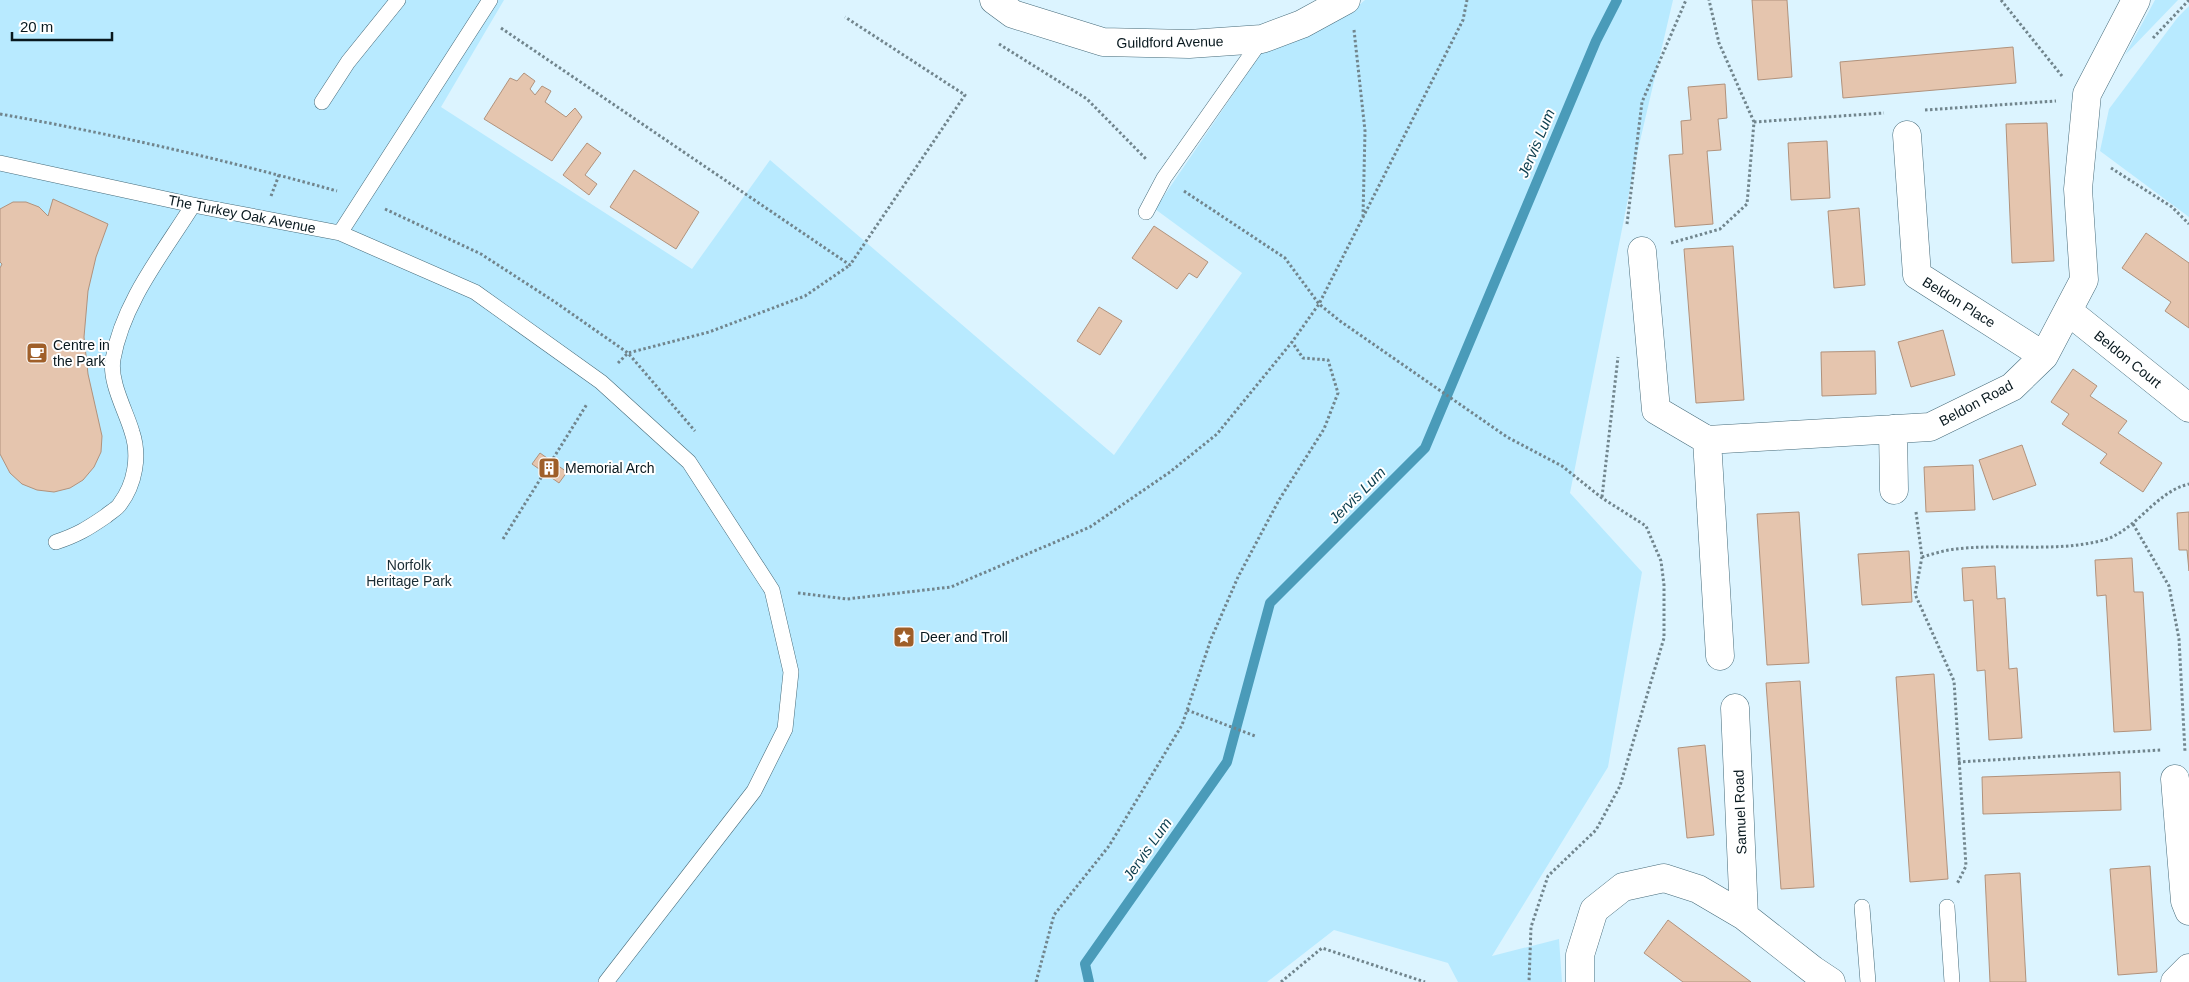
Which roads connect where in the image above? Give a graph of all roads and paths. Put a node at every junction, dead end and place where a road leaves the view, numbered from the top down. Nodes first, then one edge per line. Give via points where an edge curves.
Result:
1 (398, 0) edge
2 (490, 0) edge
3 (994, 0) edge
4 (1346, 0) edge
5 (1467, 0) edge
6 (1710, 0) edge
7 (2001, 0) edge
8 (2136, 0) edge
9 (2189, 0) edge
10 (480, 14) junction
11 (844, 17) dead end
12 (1354, 27) dead end
13 (1262, 39) junction
14 (2148, 43) dead end
15 (2064, 79) dead end
16 (322, 102) dead end
17 (1907, 135) dead end
18 (2080, 154) junction
19 (0, 163) edge
20 (193, 205) junction
21 (1146, 212) dead end
22 (1363, 218) junction
23 (2189, 224) edge
24 (340, 233) junction
25 (1642, 250) joint
26 (850, 265) junction
27 (2068, 311) junction
28 (1340, 321) dead end
29 (1292, 342) junction
30 (2044, 356) junction
31 (601, 382) junction
32 (2189, 408) edge
33 (1893, 428) junction
34 (1707, 440) junction
35 (2189, 484) edge
36 (1894, 490) joint
37 (2133, 524) junction
38 (503, 539) dead end
39 (56, 542) dead end
40 (1922, 557) junction
41 (772, 590) junction
42 (1720, 656) dead end
43 (1735, 708) dead end
44 (1187, 710) junction
45 (1255, 736) dead end
46 (2176, 749) dead end
47 (2186, 749) junction
48 (2166, 750) dead end
49 (1958, 762) junction
50 (2175, 779) joint
51 (1862, 907) dead end
52 (1947, 907) joint
53 (2189, 911) edge
54 (1744, 916) junction
55 (2189, 968) edge
56 (606, 982) edge
57 (1036, 982) edge
58 (1281, 982) edge
59 (1425, 982) edge
60 (1529, 982) edge
61 (1580, 982) edge
62 (1832, 982) edge
63 (1868, 982) edge
64 (1952, 982) edge
65 (2175, 982) edge

1 - 16 lane via 348,62
2 - 10 lane
3 - 13 street, Guildford Avenue via 1013,14 1103,42 1189,44
4 - 13 street, Guildford Avenue via 1302,24
5 - 22 path via 1463,20
6 - 25 path via 1719,43 1754,122 1747,204 1720,230
7 - 15 path
8 - 18 street, Beldon Road via 2087,94
9 - 14 path
10 - 24 lane
10 - 26 path
11 - 26 path via 965,95
12 - 22 path via 1365,131
13 - 21 lane via 1164,178
17 - 30 street, Beldon Place via 1916,275
18 - 23 path via 2118,171 2172,207
18 - 27 street, Beldon Road via 2078,190 2084,280
19 - 20 lane, The Turkey Oak Avenue
20 - 24 lane, The Turkey Oak Avenue
20 - 39 lane via 125,318 112,361 118,397 133,432 137,455 132,482 120,506 83,532
22 - 29 path via 1319,304
24 - 31 lane, The Turkey Oak Avenue via 475,292
25 - 34 street via 1656,410
26 - 31 path via 805,296 709,332 628,353
27 - 30 street, Beldon Road
27 - 32 street, Beldon Court
28 - 60 path via 1507,437 1562,466 1602,498 1646,526 1661,561 1664,638 1620,786 1596,830 1548,876 1531,927
29 - 41 path via 1217,434 1170,472 1090,527 952,587 847,599
29 - 44 path via 1303,358 1328,360 1338,393 1324,430 1279,500 1238,577
30 - 33 street, Beldon Road via 2012,387 1930,427
31 - 38 path
31 - 41 lane, The Turkey Oak Avenue via 689,462
33 - 34 street, Beldon Road
33 - 36 street
34 - 42 street
35 - 37 path via 2150,506
36 - 40 path via 1914,494
37 - 40 path via 2106,539 2064,546 1956,549
37 - 47 path via 2170,586 2179,639
40 - 49 path via 1916,594 1954,681
41 - 56 lane, The Turkey Oak Avenue via 791,672 785,730 754,791
43 - 54 street, Samuel Road
44 - 45 path
44 - 57 path via 1182,725 1109,846 1054,915
46 - 47 path
47 - 50 path
48 - 49 path
49 - 52 path via 1966,866
50 - 53 street via 2184,901
51 - 63 lane
52 - 64 lane
54 - 61 street via 1698,889 1664,878 1623,886 1594,910 1580,955
54 - 62 street
55 - 65 street
58 - 59 path via 1322,948

